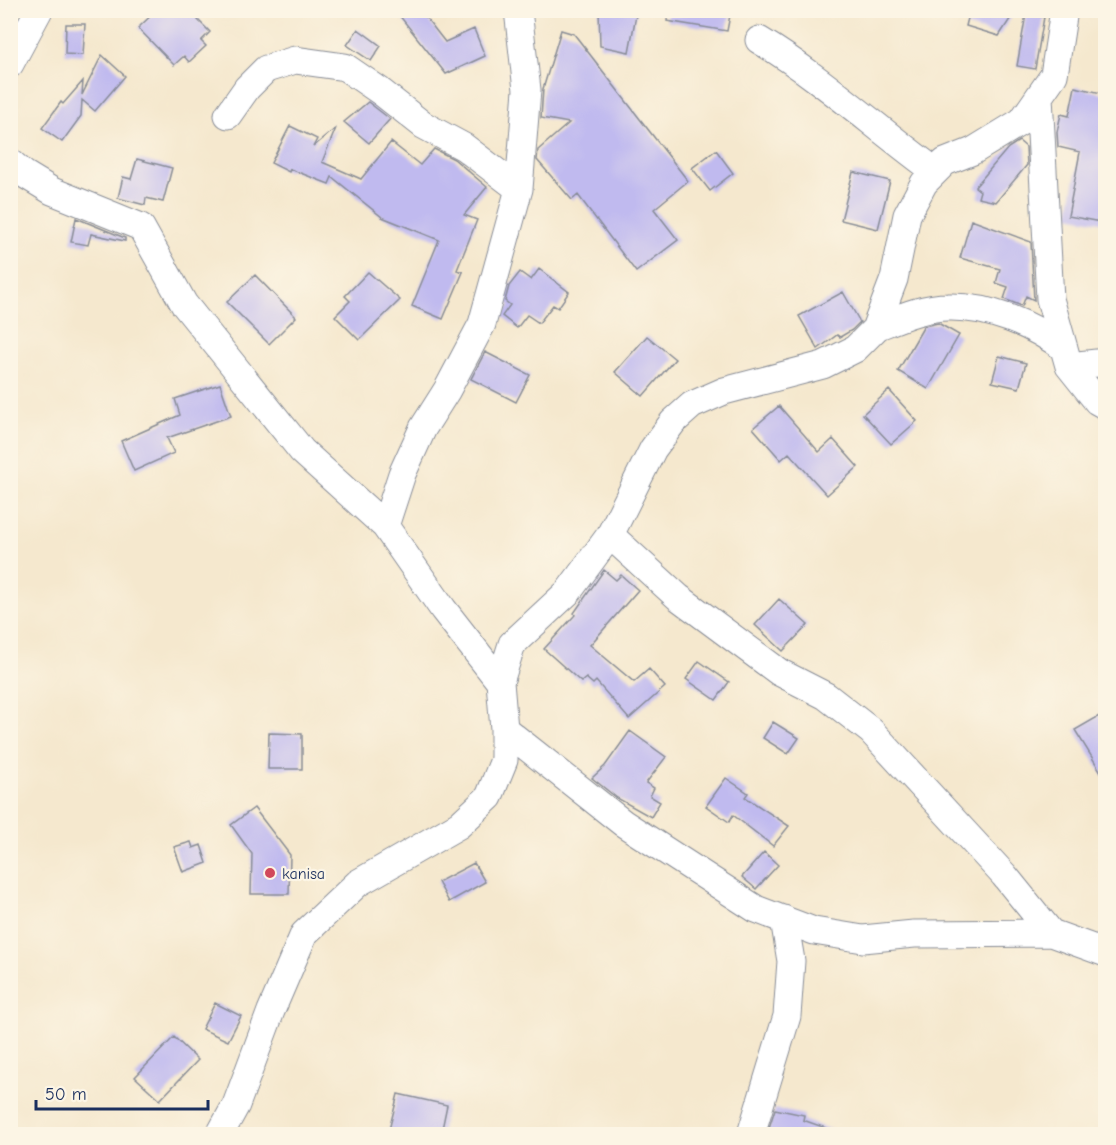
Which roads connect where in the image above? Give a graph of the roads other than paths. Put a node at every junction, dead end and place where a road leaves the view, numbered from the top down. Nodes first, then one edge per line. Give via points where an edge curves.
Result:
1 (39, 10) edge
2 (518, 10) edge
3 (1065, 11) edge
4 (759, 40) dead end
5 (10, 64) edge
6 (1039, 97) junction
7 (228, 115) dead end
8 (10, 162) edge
9 (935, 171) junction
10 (519, 189) junction
11 (876, 327) junction
12 (1067, 357) junction
13 (1106, 362) edge
14 (1106, 406) edge
15 (385, 526) junction
16 (610, 535) junction
17 (500, 682) junction
18 (504, 729) junction
19 (784, 919) junction
20 (1051, 933) junction
21 (1106, 953) edge
22 (220, 1134) edge
23 (751, 1134) edge

1 - 5 street
2 - 10 street via 527,90
3 - 6 street via 1054,75
4 - 9 street via 819,78
6 - 9 street via 1022,121
6 - 12 street via 1050,299
7 - 10 street via 266,69 296,60 345,67
8 - 15 street via 52,191 141,228 184,304 302,451
9 - 11 street via 907,215 894,279
10 - 15 street via 483,324 423,428
11 - 12 street via 930,309 966,308 1043,332
11 - 16 street via 855,349 824,365 724,391 692,405 653,449
12 - 13 street
12 - 14 street via 1097,401
15 - 17 street
16 - 17 street via 568,592 512,644
16 - 20 street via 678,597 779,672 825,696 871,731 1004,875
17 - 18 street
18 - 19 street via 623,823 756,909
18 - 22 street via 504,760 489,797 459,825 358,883 304,934 236,1105
19 - 20 street via 814,930 863,939 914,934
19 - 23 street via 791,962 787,1016
20 - 21 street

